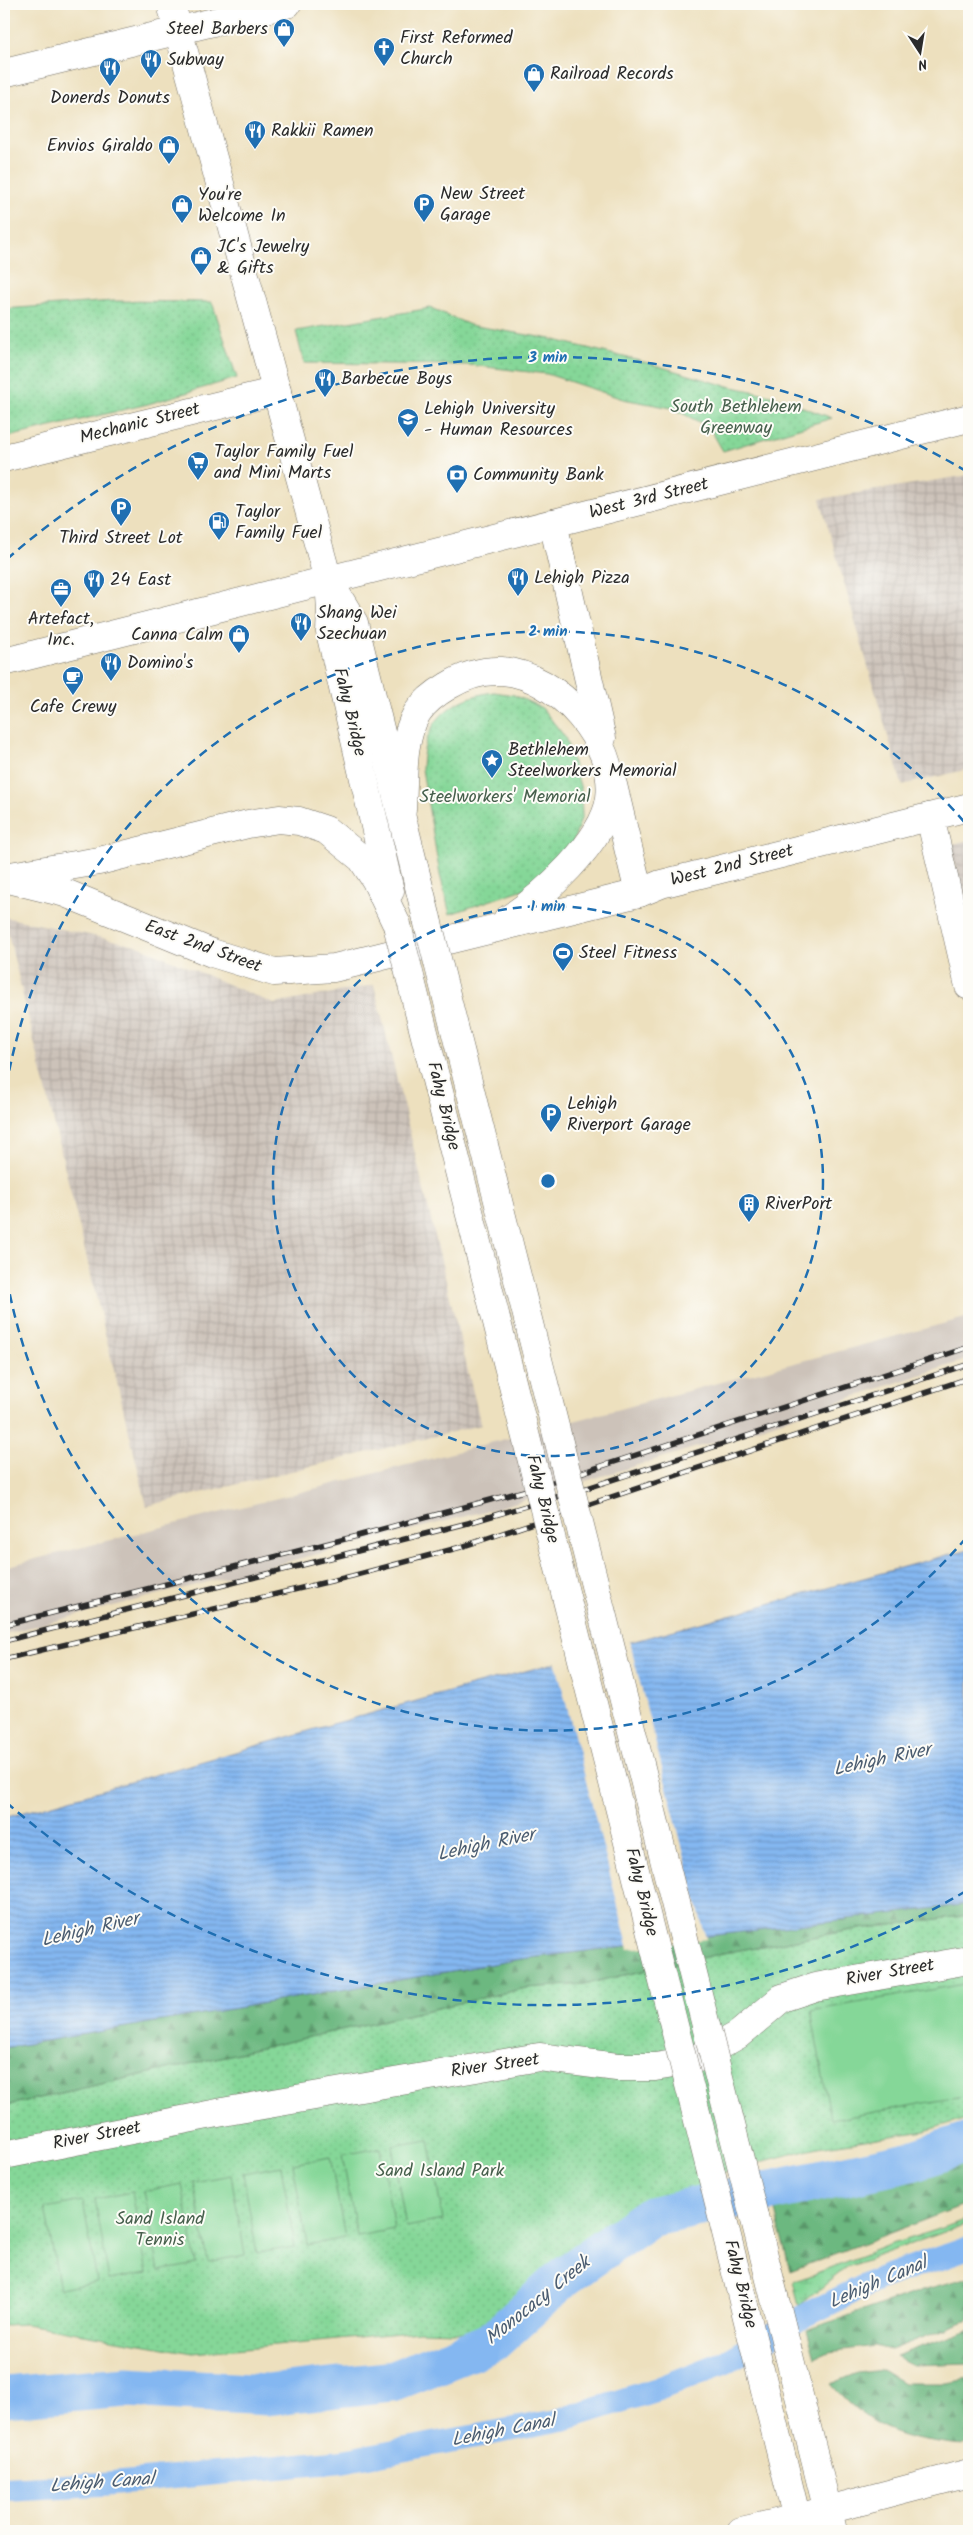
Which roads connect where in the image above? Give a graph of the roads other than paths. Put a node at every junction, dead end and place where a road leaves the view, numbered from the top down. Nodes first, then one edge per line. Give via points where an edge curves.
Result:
1 (170, 4) edge
2 (287, 4) edge
3 (177, 30) junction
4 (4, 73) edge
5 (276, 392) junction
6 (969, 418) edge
7 (4, 458) edge
8 (553, 523) junction
9 (328, 580) junction
10 (4, 662) edge
11 (607, 760) junction
12 (969, 807) edge
13 (930, 817) junction
14 (401, 819) junction
15 (4, 878) edge
16 (639, 893) junction
17 (398, 925) junction
18 (496, 928) junction
19 (969, 986) edge
20 (969, 1960) edge
21 (4, 2156) edge
22 (969, 2473) edge
23 (830, 2521) edge
24 (798, 2524) edge
25 (741, 2531) edge

1 - 3 main road
2 - 3 main road
3 - 4 main road
3 - 5 main road
5 - 7 main road, Mechanic Street
5 - 9 main road
6 - 8 main road, West 3rd Street
8 - 9 main road, West 3rd Street
8 - 11 main road
9 - 10 main road, West 3rd Street
9 - 14 main road, Fahy Bridge via 354,623
9 - 17 main road, Fahy Bridge via 330,632
11 - 14 main road via 579,714 541,682 503,671 471,675 435,695 418,713 407,737
11 - 16 main road
11 - 18 main road via 610,798 601,823 584,850 559,878
12 - 13 main road, West 2nd Street
13 - 16 main road, West 2nd Street via 661,884
13 - 19 main road
14 - 23 main road, Fahy Bridge, bridge
15 - 17 main road via 99,861 248,824 280,819 300,821 326,830 362,859
15 - 18 main road, East 2nd Street via 65,893 212,953 274,972 334,968
16 - 18 main road, West 2nd Street
17 - 24 main road, Fahy Bridge, bridge
20 - 21 main road, River Street via 815,1987 782,1998 738,2035 692,2061 655,2067 617,2067 539,2056 228,2111
22 - 23 main road
23 - 24 main road
24 - 25 main road

